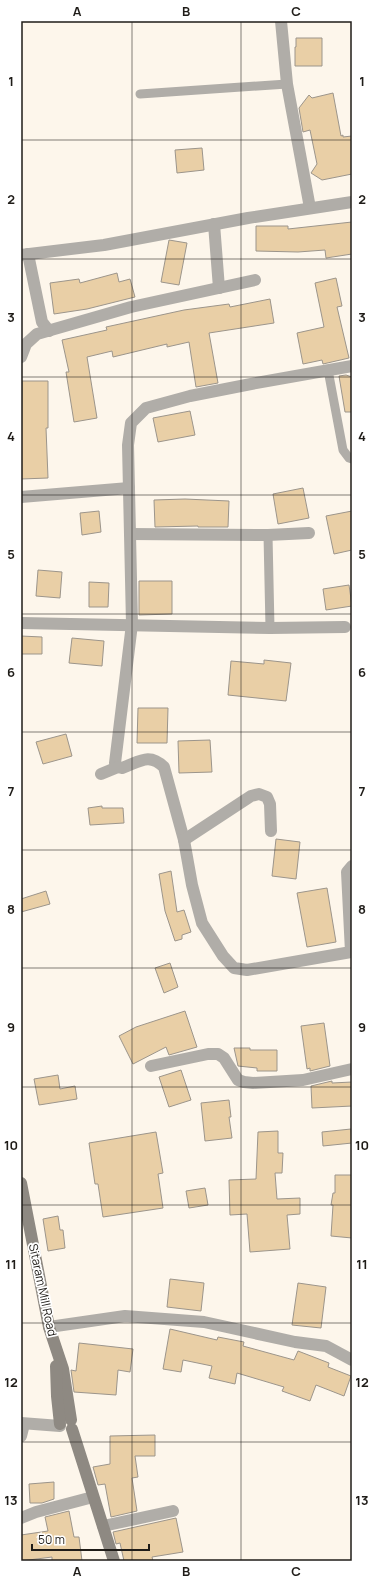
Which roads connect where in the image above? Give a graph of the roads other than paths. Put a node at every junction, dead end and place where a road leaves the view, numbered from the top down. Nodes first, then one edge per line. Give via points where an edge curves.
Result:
1 (281, 21) edge
2 (287, 84) junction
3 (140, 94) dead end
4 (352, 202) edge
5 (310, 208) junction
6 (214, 224) junction
7 (25, 255) edge
8 (256, 280) dead end
9 (219, 288) junction
10 (49, 330) junction
11 (21, 358) edge
12 (352, 366) edge
13 (328, 370) junction
14 (352, 459) edge
15 (129, 488) junction
16 (21, 498) edge
17 (309, 533) dead end
18 (130, 534) junction
19 (268, 535) junction
20 (21, 623) edge
21 (132, 624) junction
22 (346, 626) dead end
23 (270, 628) junction
24 (118, 767) junction
25 (101, 774) dead end
26 (271, 832) dead end
27 (184, 840) junction
28 (352, 866) edge
29 (352, 954) edge
30 (151, 1066) dead end
31 (352, 1069) edge
32 (21, 1183) edge
33 (50, 1327) junction
34 (352, 1360) edge
35 (22, 1424) edge
36 (66, 1425) junction
37 (21, 1436) edge
38 (93, 1497) junction
39 (173, 1511) dead end
40 (21, 1518) edge
41 (102, 1526) junction
42 (114, 1561) edge

1 - 2 street
2 - 3 lane
2 - 5 street
4 - 5 street
5 - 6 street
6 - 7 street via 104,245
6 - 9 street
7 - 10 street via 42,322
8 - 9 street
9 - 10 street via 131,307
10 - 11 street via 37,334 26,344
12 - 13 street
13 - 14 lane via 343,450
13 - 15 street via 190,396 146,408 131,423 128,445
15 - 16 street
15 - 18 street
17 - 19 street
18 - 19 street
18 - 21 street
19 - 23 lane
20 - 21 street
21 - 23 street
21 - 24 street via 116,763
22 - 23 street
24 - 25 street
24 - 27 street via 122,768 149,758 158,760 164,767
26 - 27 street via 270,804 267,797 259,794
27 - 29 street via 202,922 223,956 234,968 247,970
28 - 29 street via 347,872
30 - 31 street via 218,1054 224,1058 238,1080 253,1083 303,1080
32 - 33 main road, Sitaram Mill Road
33 - 34 street via 126,1316 204,1322 295,1342 326,1346
33 - 36 main road, Sitaram Mill Road via 63,1369
35 - 36 street
35 - 37 street
36 - 38 main road, Sitaram Mill Road
38 - 40 street
38 - 41 main road, Sitaram Mill Road
39 - 41 street
41 - 42 main road, Sitaram Mill Road

